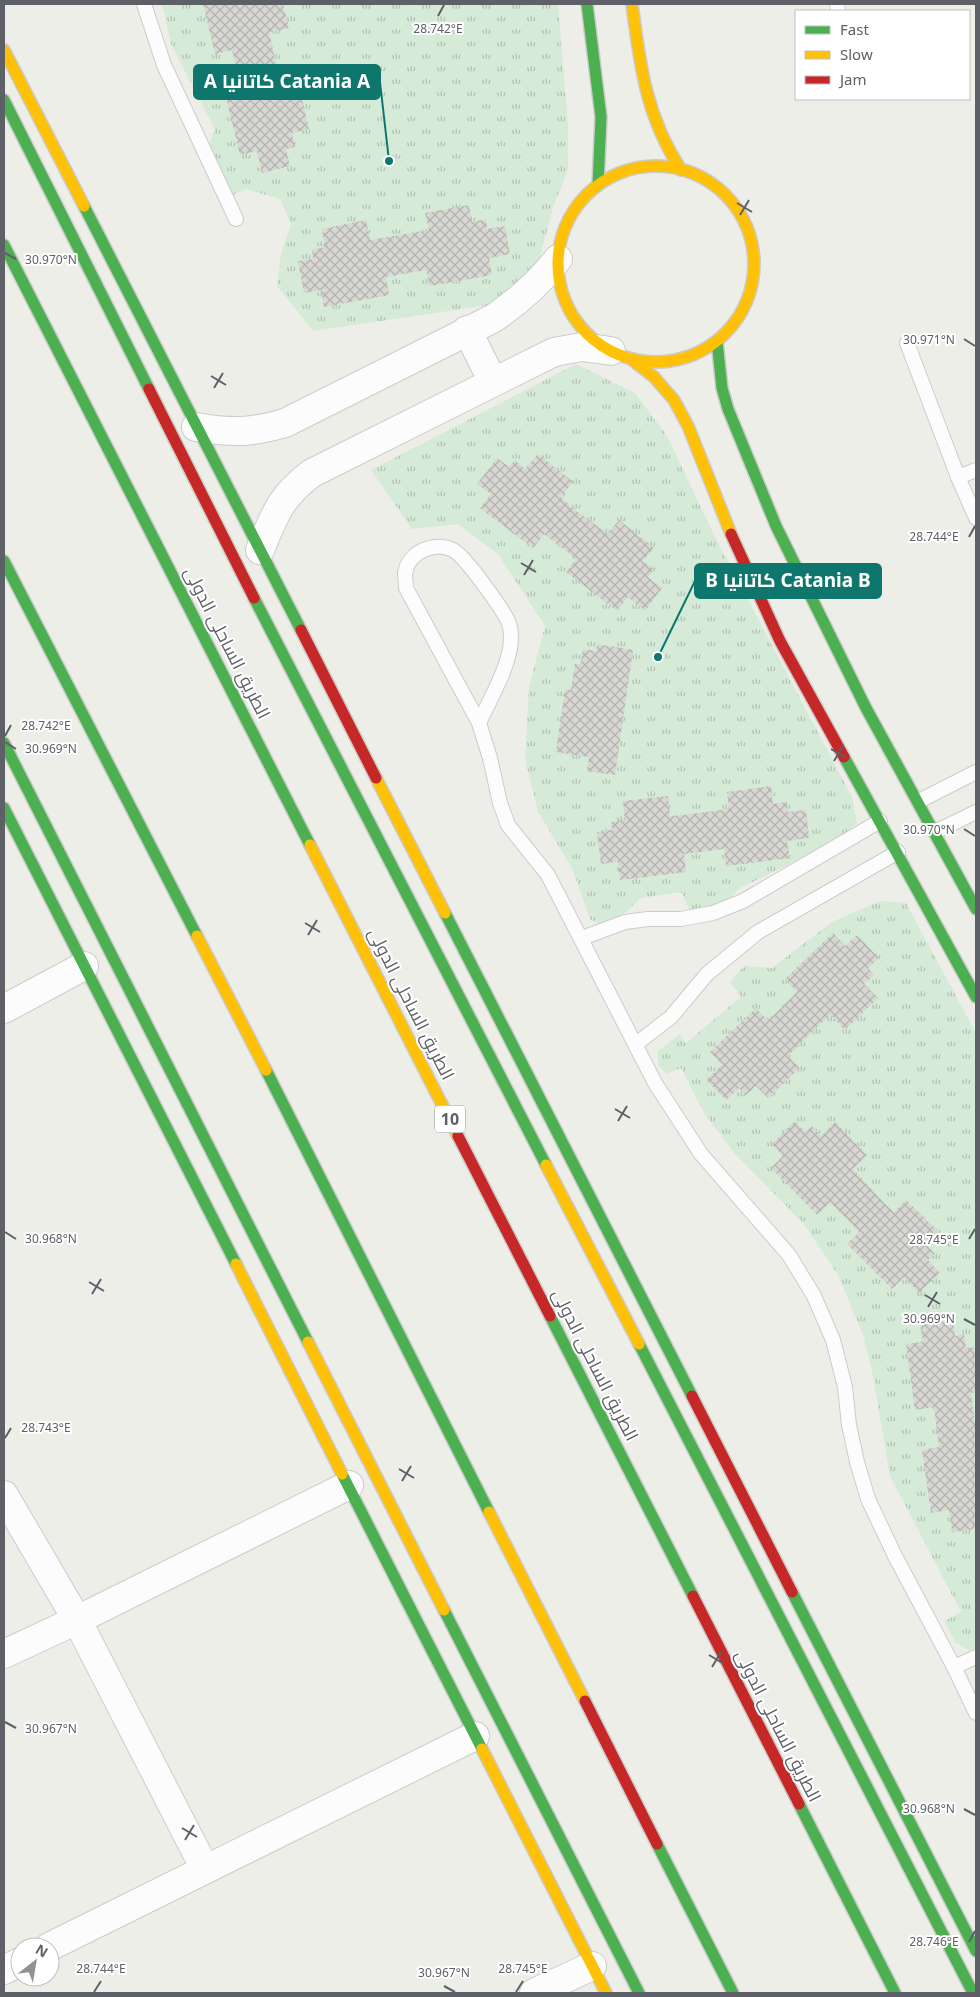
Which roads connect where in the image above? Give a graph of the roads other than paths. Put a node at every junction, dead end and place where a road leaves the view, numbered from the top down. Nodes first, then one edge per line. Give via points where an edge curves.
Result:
1 (144, 4) edge
2 (587, 4) edge
3 (632, 4) edge
4 (4, 50) edge
5 (4, 100) edge
6 (682, 170) junction
7 (598, 185) junction
8 (236, 219) dead end
9 (4, 246) edge
10 (558, 259) junction
11 (467, 330) junction
12 (717, 341) junction
13 (908, 343) dead end
14 (621, 355) junction
15 (493, 382) junction
16 (196, 427) junction
17 (976, 470) edge
18 (958, 477) junction
19 (976, 518) edge
20 (260, 550) junction
21 (4, 561) edge
22 (478, 723) junction
23 (4, 743) edge
24 (976, 772) edge
25 (919, 801) junction
26 (4, 808) edge
27 (903, 809) dead end
28 (976, 812) edge
29 (884, 819) junction
30 (931, 834) junction
31 (901, 850) junction
32 (976, 909) edge
33 (582, 938) junction
34 (84, 966) junction
35 (976, 996) edge
36 (4, 1008) edge
37 (636, 1044) junction
38 (349, 1485) junction
39 (4, 1494) edge
40 (77, 1620) junction
41 (4, 1654) edge
42 (976, 1657) edge
43 (954, 1667) junction
44 (976, 1713) edge
45 (475, 1736) junction
46 (205, 1870) junction
47 (60, 1942) edge
48 (976, 1951) edge
49 (592, 1966) junction
50 (534, 1993) edge
51 (606, 1993) edge
52 (639, 1993) edge
53 (733, 1993) edge
54 (895, 1993) edge
55 (973, 1993) edge

1 - 8 lane via 164,65
2 - 7 main road via 602,127
3 - 6 main road via 646,100 666,148
4 - 16 main road
5 - 55 main road via 237,565
6 - 7 main road via 638,168
6 - 12 main road via 705,180 722,193 740,215 752,247 754,268 744,309
7 - 10 main road via 570,218 561,238
9 - 54 main road, الطريق الساحلى الدولى / 10
10 - 11 street via 518,302
10 - 14 main road via 559,282 577,322 587,333
11 - 15 street
11 - 16 street via 285,423 255,431 225,432
12 - 14 main road via 698,353 676,360 654,362
12 - 25 main road via 722,388 728,409 776,526 866,708
13 - 18 lane
14 - 15 street via 582,347 554,352
14 - 29 main road via 654,378 674,400 780,641 828,730
15 - 20 street via 312,473 291,489 276,510
16 - 20 main road
17 - 18 lane
18 - 19 lane
20 - 48 main road
21 - 53 main road
22 - 22 lane via 406,588 405,573 412,558 424,549 439,546 454,550 466,561 508,621 512,636 510,652
22 - 33 lane via 508,825 548,874
23 - 52 main road
24 - 25 lane
25 - 27 main road
25 - 30 main road
26 - 34 main road
28 - 30 lane
29 - 31 main road
29 - 33 lane via 743,901 713,913 681,919 625,922
30 - 32 main road
31 - 35 main road
31 - 37 lane via 758,932 707,974 671,1017
33 - 37 lane
34 - 36 street
34 - 38 main road
37 - 43 lane via 682,1127 707,1161 789,1255 814,1296 845,1387 849,1425 868,1499
38 - 40 street
38 - 45 main road
39 - 40 street
40 - 41 street
40 - 46 street
42 - 43 lane
43 - 44 lane
45 - 46 street
45 - 49 main road
46 - 47 street
49 - 50 street
49 - 51 main road

